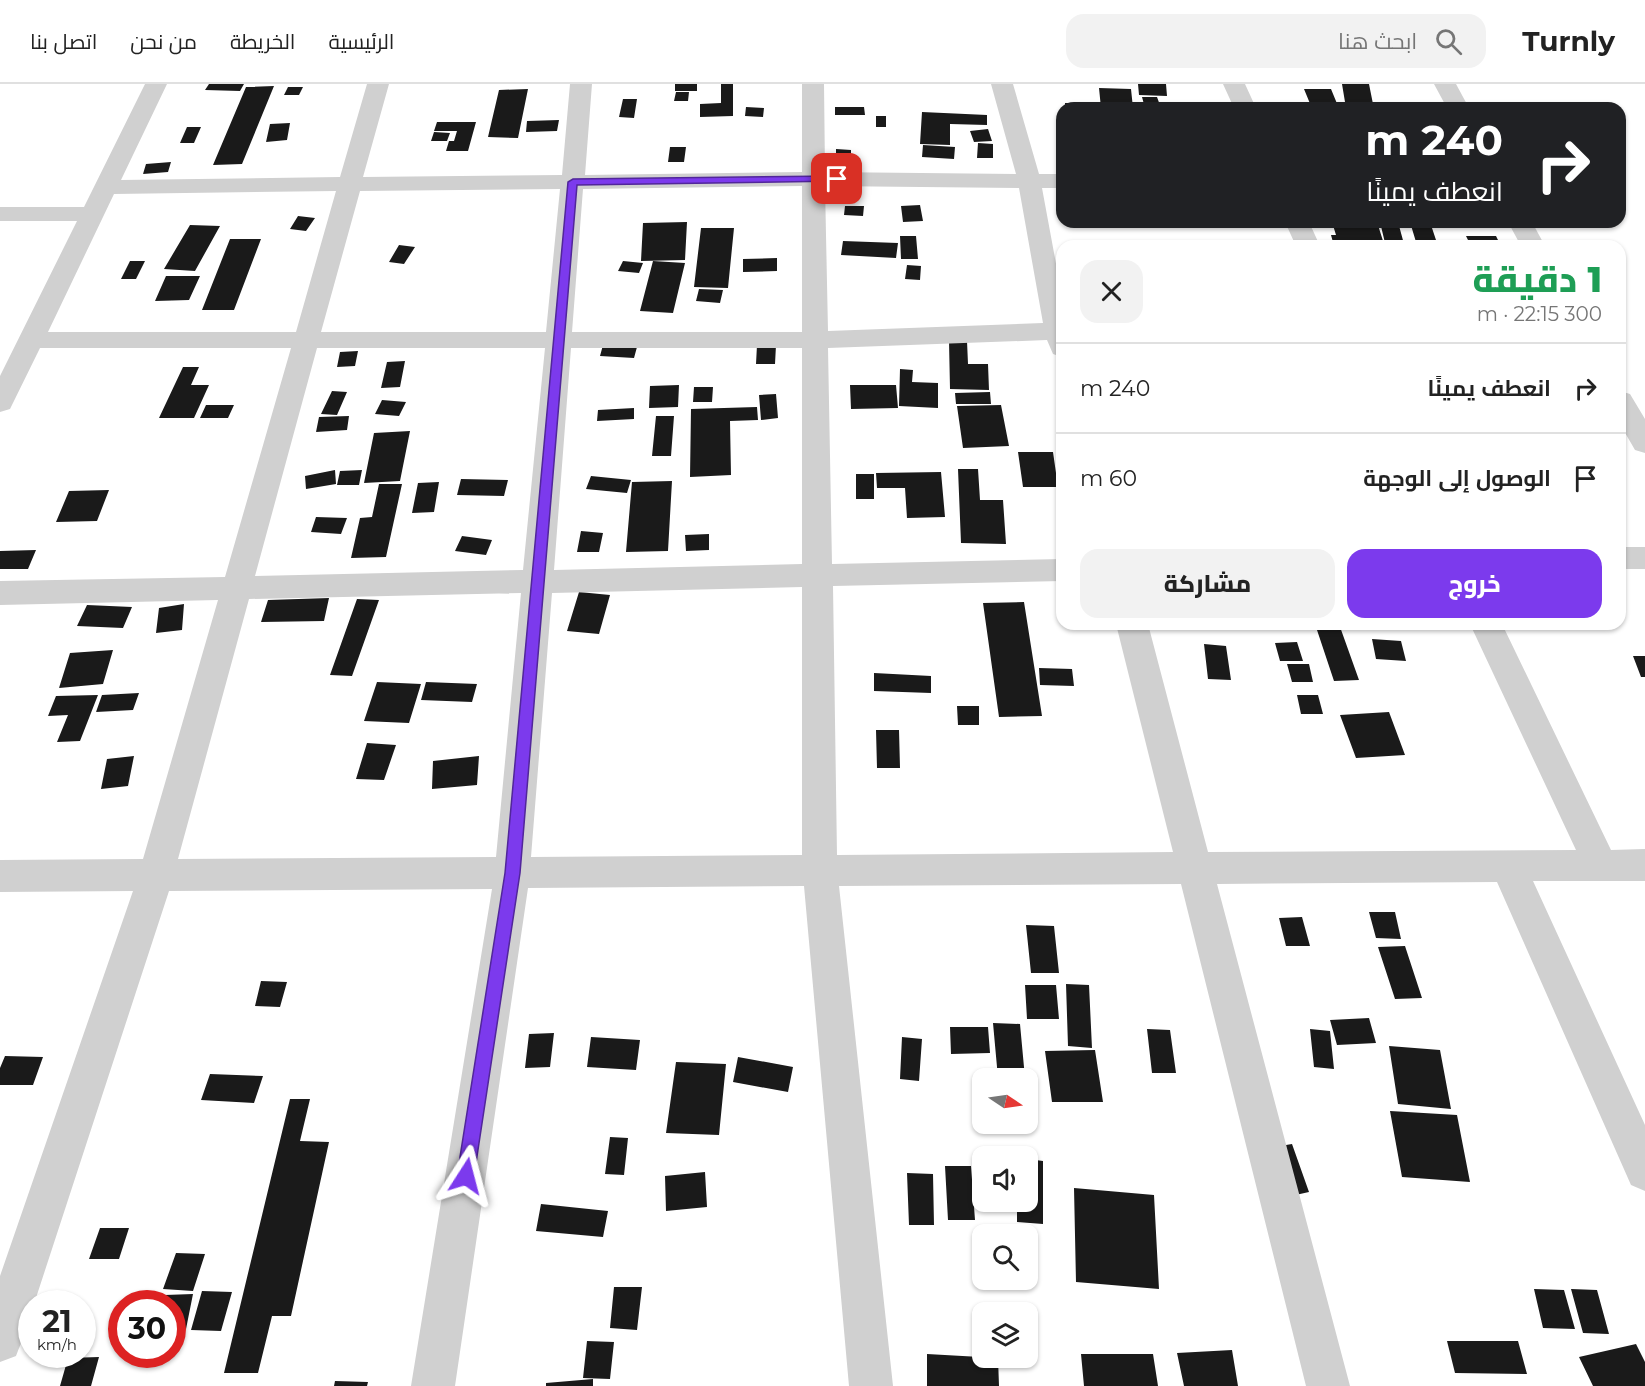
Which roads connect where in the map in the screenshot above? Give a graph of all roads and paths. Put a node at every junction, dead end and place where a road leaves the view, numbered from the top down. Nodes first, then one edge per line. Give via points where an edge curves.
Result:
1 (156, 84) edge
2 (378, 84) edge
3 (581, 84) edge
4 (813, 84) edge
5 (1002, 84) edge
6 (1234, 84) edge
7 (1445, 84) edge
8 (1242, 102) edge
9 (1455, 102) edge
10 (813, 179) junction
11 (1029, 180) junction
12 (1056, 181) edge
13 (573, 182) junction
14 (350, 184) junction
15 (106, 187) junction
16 (0, 214) edge
17 (92, 214) junction
18 (1056, 312) edge
19 (1056, 337) edge
20 (559, 340) junction
21 (815, 340) junction
22 (306, 341) junction
23 (17, 353) edge
24 (0, 403) edge
25 (1626, 410) edge
26 (1645, 443) edge
27 (1626, 558) edge
28 (1645, 558) edge
29 (1056, 570) edge
30 (817, 575) junction
31 (538, 581) junction
32 (236, 588) junction
33 (0, 592) edge
34 (1134, 630) edge
35 (1489, 630) edge
36 (1601, 865) junction
37 (1645, 865) edge
38 (1508, 866) junction
39 (1194, 868) junction
40 (820, 870) junction
41 (512, 873) junction
42 (156, 875) junction
43 (0, 876) edge
44 (1645, 1171) edge
45 (0, 1341) edge
46 (433, 1386) edge
47 (871, 1386) edge
48 (1328, 1386) edge

1 - 15 street
2 - 14 street
3 - 13 street
4 - 10 street
5 - 11 street
6 - 8 street
7 - 9 street
10 - 11 street
10 - 13 street
10 - 21 street
11 - 12 street
11 - 18 street
13 - 14 street
13 - 20 street
14 - 15 street
14 - 22 street
15 - 17 street
16 - 17 street
17 - 23 street
19 - 21 street
20 - 21 street
20 - 22 street
20 - 31 street
21 - 30 street
22 - 23 street
22 - 32 street
23 - 24 street
25 - 26 street
27 - 28 street
29 - 30 street
30 - 31 street
30 - 40 street
31 - 32 street
31 - 41 street
32 - 33 street
32 - 42 street
34 - 39 street
35 - 36 street
36 - 37 street
36 - 38 street
38 - 39 street
38 - 44 street
39 - 40 street
39 - 48 street
40 - 41 street
40 - 47 street
41 - 42 street
41 - 46 street
42 - 43 street
42 - 45 street

